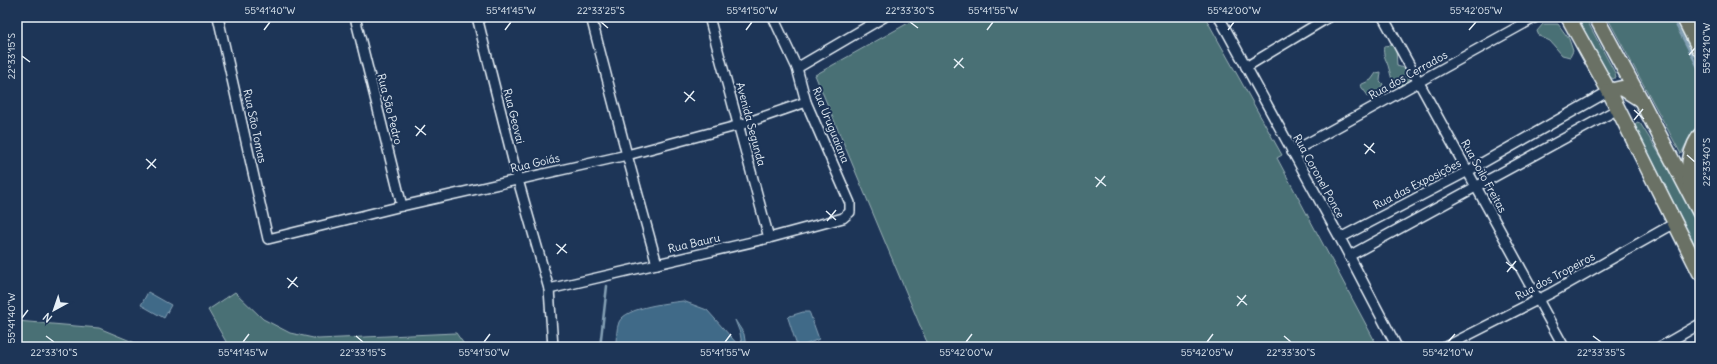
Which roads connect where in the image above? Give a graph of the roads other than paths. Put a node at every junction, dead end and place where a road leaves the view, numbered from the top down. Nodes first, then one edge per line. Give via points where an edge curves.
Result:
1 (218, 17) edge
2 (355, 17) edge
3 (478, 17) edge
4 (592, 17) edge
5 (709, 17) edge
6 (773, 17) edge
7 (884, 17) edge
8 (1219, 17) edge
9 (1329, 17) edge
10 (1383, 17) edge
11 (1536, 17) edge
12 (1568, 17) edge
13 (1596, 17) edge
14 (1684, 17) edge
15 (1700, 49) edge
16 (1246, 66) junction
17 (797, 68) junction
18 (1420, 83) junction
19 (1609, 90) junction
20 (806, 102) junction
21 (1642, 102) junction
22 (1618, 109) junction
23 (740, 125) junction
24 (1700, 136) edge
25 (1292, 152) junction
26 (627, 155) junction
27 (1468, 171) junction
28 (518, 180) junction
29 (1476, 186) junction
30 (402, 206) junction
31 (1698, 208) edge
32 (843, 218) joint
33 (1675, 223) junction
34 (769, 238) junction
35 (1340, 238) junction
36 (268, 239) joint
37 (1349, 256) junction
38 (657, 264) junction
39 (1700, 273) edge
40 (549, 289) junction
41 (1538, 299) junction
42 (1700, 324) edge
43 (553, 347) edge
44 (1397, 347) edge
45 (1445, 347) edge
46 (1564, 347) edge
47 (1660, 347) edge

1 - 36 street, Rua São Tomas
2 - 30 street, Rua São Pedro
3 - 28 street, Rua Geovai
4 - 26 street
5 - 23 street, Avenida Segunda
6 - 17 street, Rua Uruguaiana
7 - 17 street
8 - 16 street, Rua Coronel Ponce
9 - 16 street
10 - 18 street, Rua Soilo Freitas
11 - 18 street, Rua dos Cerrados
12 - 19 main road
13 - 21 main road
14 - 15 highway
16 - 25 street, Rua Coronel Ponce
17 - 20 street, Rua Uruguaiana
18 - 25 street, Rua dos Cerrados
18 - 27 street, Rua Soilo Freitas
19 - 21 main road via 1622,88
19 - 22 main road
19 - 27 street, Rua das Exposições
20 - 23 street, Rua Goiás
20 - 32 street, Rua Uruguaiana via 850,203 850,212
21 - 31 main road
22 - 29 street
22 - 33 main road
23 - 26 street, Rua Goiás
23 - 34 street, Avenida Segunda
24 - 31 highway via 1689,159 1688,175
25 - 35 street, Rua Coronel Ponce
26 - 28 street, Rua Goiás
26 - 38 street
27 - 29 street, Rua Soilo Freitas
27 - 35 street, Rua das Exposições
28 - 30 street, Rua Goiás
28 - 40 street, Rua Geovai
29 - 37 street
29 - 41 street, Rua Soilo Freitas
30 - 36 street, Rua Goiás
32 - 34 street, Rua Bauru
33 - 39 main road
33 - 41 street, Rua dos Tropeiros
34 - 38 street, Rua Bauru
35 - 37 street, Rua Coronel Ponce
37 - 44 street, Rua Coronel Ponce
38 - 40 street, Rua Bauru
40 - 43 street, Rua Geovai
41 - 45 street, Rua dos Tropeiros
41 - 46 street, Rua Soilo Freitas
42 - 47 street

